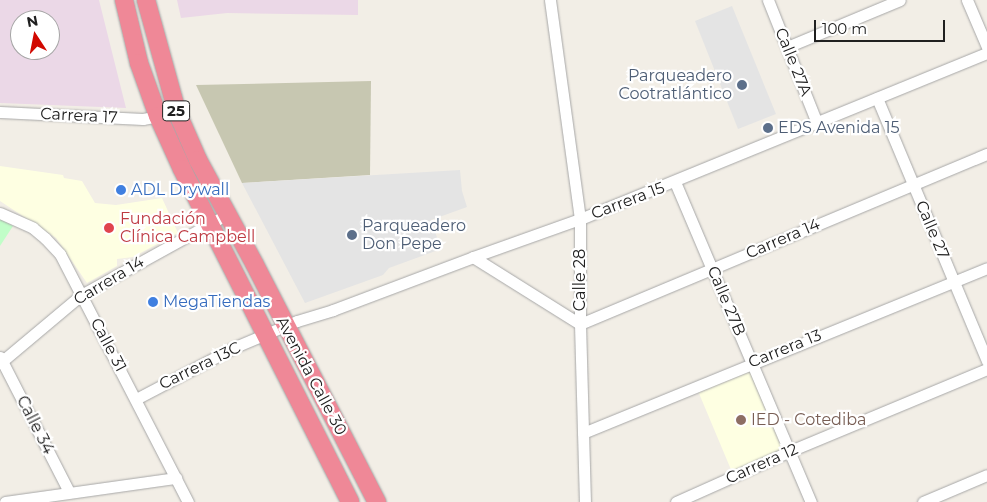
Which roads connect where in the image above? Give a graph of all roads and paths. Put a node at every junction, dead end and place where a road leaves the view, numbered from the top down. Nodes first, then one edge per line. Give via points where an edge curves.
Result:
1 (124, 0) edge
2 (146, 0) edge
3 (550, 0) edge
4 (768, 0) edge
5 (900, 0) edge
6 (967, 0) edge
7 (787, 47) junction
8 (987, 47) edge
9 (987, 52) edge
10 (877, 98) junction
11 (0, 112) edge
12 (158, 116) junction
13 (817, 123) junction
14 (987, 154) edge
15 (675, 182) junction
16 (913, 184) junction
17 (0, 213) edge
18 (228, 214) junction
19 (580, 219) junction
20 (209, 224) junction
21 (473, 257) junction
22 (987, 268) edge
23 (712, 269) junction
24 (954, 283) junction
25 (81, 295) junction
26 (580, 324) junction
27 (286, 326) junction
28 (264, 336) junction
29 (1, 360) edge
30 (987, 361) edge
31 (752, 362) junction
32 (987, 369) edge
33 (136, 399) junction
34 (583, 433) junction
35 (790, 451) junction
36 (987, 475) edge
37 (176, 478) junction
38 (69, 492) junction
39 (5, 502) edge
40 (188, 502) edge
41 (350, 502) edge
42 (377, 502) edge
43 (585, 502) edge
44 (676, 502) edge
45 (811, 502) edge
46 (923, 502) edge

1 - 12 highway, Avenida Calle 30 / 25 via 139,63
2 - 18 highway, Avenida Calle 30 / 25 via 177,112 198,160
3 - 19 street, Calle 28
4 - 7 street, Calle 27A
5 - 7 street
6 - 8 street
7 - 13 street, Calle 27A
9 - 10 street, Carrera 15
10 - 13 street, Carrera 15
10 - 16 street, Calle 27
11 - 12 street, Carrera 17 via 143,119
12 - 20 highway, Avenida Calle 30 / 25
13 - 15 street, Carrera 15
14 - 16 street, Carrera 14
15 - 19 street, Carrera 15
15 - 23 street, Calle 27B
16 - 23 street, Carrera 14
16 - 24 street, Calle 27
17 - 25 street, Calle 31 via 16,219 45,238 60,254
18 - 20 street, Carrera 14
18 - 27 highway, Avenida Calle 30 / 25
19 - 21 street, Carrera 15
19 - 26 street, Calle 28
20 - 25 street, Carrera 14
20 - 28 highway, Avenida Calle 30 / 25
21 - 26 street
21 - 27 street, Carrera 15
22 - 24 street, Carrera 13
23 - 26 street, Carrera 14
23 - 31 street, Calle 27B
24 - 30 street, Calle 27
24 - 31 street, Carrera 13
25 - 29 street, Carrera 14
25 - 33 street, Calle 31
26 - 34 street, Calle 28
27 - 28 street, Carrera 15
27 - 42 highway, Avenida Calle 30 / 25
28 - 33 street, Carrera 13C via 235,347
28 - 41 highway, Avenida Calle 30 / 25
29 - 38 street, Calle 34
31 - 34 street, Carrera 13
31 - 35 street, Calle 27B
32 - 35 street, Carrera 12
33 - 37 street, Calle 31
34 - 43 street, Calle 28
35 - 44 street, Carrera 12
35 - 45 street, Calle 27B
36 - 46 street
37 - 38 street
37 - 40 street, Calle 31
38 - 39 street

